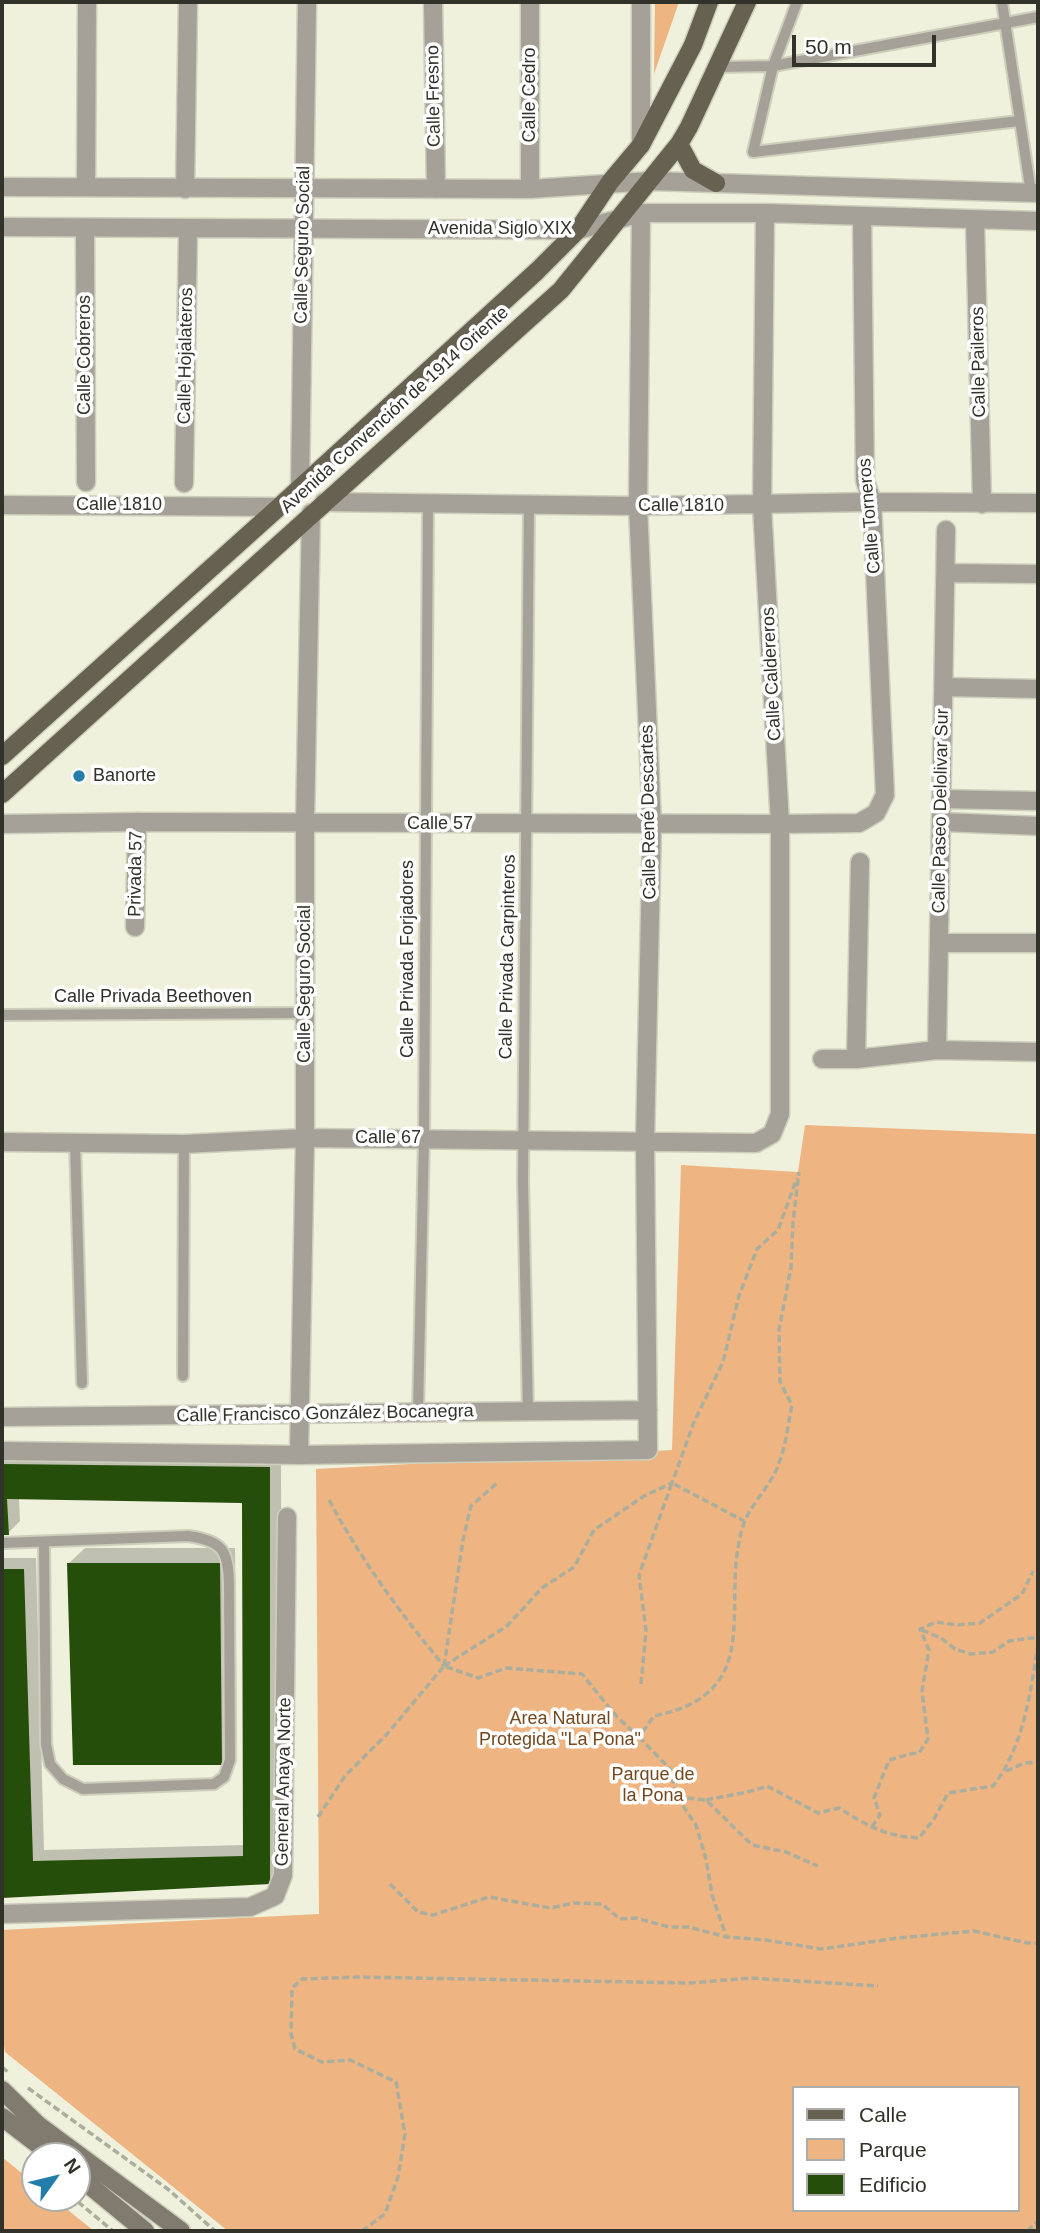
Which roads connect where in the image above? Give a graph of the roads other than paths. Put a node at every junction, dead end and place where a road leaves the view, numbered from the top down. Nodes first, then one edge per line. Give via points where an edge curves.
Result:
1 (87, 2) edge
2 (188, 2) edge
3 (307, 2) edge
4 (433, 2) edge
5 (530, 2) edge
6 (641, 2) edge
7 (709, 2) edge
8 (747, 2) edge
9 (797, 2) edge
10 (1002, 2) edge
11 (1038, 17) edge
12 (1006, 24) junction
13 (773, 66) junction
14 (717, 67) junction
15 (1019, 121) junction
16 (678, 144) junction
17 (641, 145) junction
18 (1038, 162) edge
19 (1026, 164) junction
20 (651, 181) junction
21 (610, 183) junction
22 (716, 183) junction
23 (2, 187) edge
24 (86, 187) junction
25 (304, 187) junction
26 (185, 189) junction
27 (436, 189) junction
28 (530, 189) junction
29 (1035, 193) edge
30 (641, 213) junction
31 (765, 214) junction
32 (862, 216) junction
33 (620, 218) junction
34 (975, 221) junction
35 (1038, 222) edge
36 (2, 227) edge
37 (303, 227) junction
38 (85, 228) junction
39 (188, 230) junction
40 (578, 230) junction
41 (86, 482) dead end
42 (184, 483) dead end
43 (300, 488) junction
44 (872, 502) junction
45 (529, 503) junction
46 (982, 503) junction
47 (1038, 503) edge
48 (2, 505) edge
49 (428, 505) junction
50 (638, 506) junction
51 (762, 506) junction
52 (279, 508) junction
53 (318, 508) junction
54 (946, 530) dead end
55 (947, 573) junction
56 (1038, 574) edge
57 (944, 687) junction
58 (1038, 689) edge
59 (2, 756) edge
60 (2, 794) edge
61 (942, 799) junction
62 (1038, 801) edge
63 (876, 813) joint
64 (137, 822) junction
65 (942, 822) junction
66 (305, 823) junction
67 (527, 823) junction
68 (2, 824) edge
69 (427, 824) junction
70 (652, 824) junction
71 (780, 824) junction
72 (1038, 826) edge
73 (860, 862) dead end
74 (135, 927) dead end
75 (939, 943) junction
76 (1038, 943) edge
77 (305, 1013) junction
78 (2, 1015) edge
79 (937, 1050) junction
80 (1038, 1052) edge
81 (822, 1059) dead end
82 (856, 1059) junction
83 (772, 1134) joint
84 (305, 1138) junction
85 (424, 1138) junction
86 (524, 1139) junction
87 (645, 1141) junction
88 (2, 1142) edge
89 (75, 1142) junction
90 (184, 1144) junction
91 (183, 1376) dead end
92 (82, 1383) dead end
93 (648, 1410) junction
94 (528, 1412) junction
95 (418, 1413) junction
96 (299, 1415) junction
97 (2, 1417) edge
98 (2, 1451) edge
99 (299, 1455) junction
100 (287, 1517) dead end
101 (2, 1543) edge
102 (44, 1543) junction
103 (2, 1914) edge
104 (7, 2082) edge
105 (2, 2106) edge
106 (2, 2118) edge
107 (38, 2125) junction
108 (34, 2142) edge
109 (91, 2187) edge
110 (145, 2231) edge
111 (181, 2231) edge

1 - 24 street
2 - 26 street
3 - 25 street, Calle Seguro Social
4 - 27 street, Calle Fresno
5 - 28 street, Calle Cedro
6 - 17 street
7 - 17 main road, Avenida Convención de 1914 Oriente via 693,45
8 - 14 main road, Avenida Convención de 1914 Oriente
9 - 13 lane
10 - 12 lane
11 - 12 lane
12 - 13 lane
12 - 15 lane
13 - 14 lane
13 - 15 lane via 753,152
14 - 16 main road, Avenida Convención de 1914 Oriente
15 - 19 lane
16 - 20 main road, Avenida Convención de 1914 Oriente
16 - 22 main road via 693,170
17 - 21 main road, Avenida Convención de 1914 Oriente
18 - 19 lane
19 - 29 lane
20 - 21 street
20 - 22 street
20 - 33 main road, Avenida Convención de 1914 Oriente
21 - 28 street
21 - 40 main road, Avenida Convención de 1914 Oriente
22 - 29 street
23 - 24 street
24 - 26 street
25 - 26 street
25 - 27 street
25 - 37 street, Calle Seguro Social
27 - 28 street
30 - 31 street, Avenida Siglo XIX
30 - 33 street, Avenida Siglo XIX
30 - 50 street, Calle René Descartes
31 - 32 street, Avenida Siglo XIX
31 - 51 street, Calle Caldereros
32 - 34 street, Avenida Siglo XIX
32 - 44 street, Calle Torneros via 865,480
33 - 40 street, Avenida Siglo XIX
33 - 53 main road, Avenida Convención de 1914 Oriente via 561,290
34 - 35 street, Avenida Siglo XIX
34 - 46 street, Calle Paileros
36 - 38 street, Avenida Siglo XIX
37 - 39 street, Avenida Siglo XIX
37 - 40 street, Avenida Siglo XIX
37 - 43 street, Calle Seguro Social
38 - 39 street, Avenida Siglo XIX
38 - 41 street, Calle Cobreros
39 - 42 street, Calle Hojalateros
40 - 43 main road, Avenida Convención de 1914 Oriente
43 - 52 main road, Avenida Convención de 1914 Oriente
44 - 46 street, Calle 1810
44 - 51 street, Calle 1810
44 - 63 street, Calle Torneros via 885,795
45 - 49 street, Calle 1810
45 - 50 street, Calle 1810
45 - 67 lane, Calle Privada Carpinteros
46 - 47 street, Calle 1810
48 - 52 street, Calle 1810
49 - 53 street, Calle 1810
49 - 69 lane, Calle Privada Forjadores
50 - 51 street, Calle 1810
50 - 70 street, Calle René Descartes
51 - 71 street, Calle Caldereros
52 - 59 main road, Avenida Convención de 1914 Oriente
53 - 60 main road, Avenida Convención de 1914 Oriente
53 - 66 street, Calle Seguro Social
54 - 55 street, Calle Paseo Delolivar Sur
55 - 56 street
55 - 57 street, Calle Paseo Delolivar Sur
57 - 58 street
57 - 61 street, Calle Paseo Delolivar Sur
61 - 62 street
61 - 65 street, Calle Paseo Delolivar Sur
63 - 71 street, Calle 57 via 859,823
64 - 66 street, Calle 57
64 - 68 street, Calle 57
64 - 74 street, Privada 57
65 - 72 street
65 - 75 street, Calle Paseo Delolivar Sur
66 - 69 street, Calle 57
66 - 77 street, Calle Seguro Social
67 - 69 street, Calle 57
67 - 70 street, Calle 57
67 - 86 lane, Calle Privada Carpinteros
69 - 85 lane, Calle Privada Forjadores
70 - 71 street, Calle 57
70 - 87 street, Calle René Descartes
71 - 83 street, Calle Caldereros via 780,1114
73 - 82 street
75 - 76 street
75 - 79 street, Calle Paseo Delolivar Sur
77 - 78 lane, Calle Privada Beethoven
77 - 84 street, Calle Seguro Social
79 - 80 street
79 - 82 street
81 - 82 street
83 - 87 street, Calle 67 via 757,1143
84 - 85 street, Calle 67
84 - 90 street, Calle 67
84 - 96 street, Calle Seguro Social
85 - 86 street, Calle 67
85 - 95 lane, Calle Privada Forjadores
86 - 87 street, Calle 67
86 - 94 lane, Calle Privada Carpinteros
87 - 93 street, Calle René Descartes
88 - 89 street, Calle 67
89 - 90 street, Calle 67
89 - 92 lane
90 - 91 lane
93 - 94 street, Calle Francisco González Bocanegra
93 - 99 street, Calle René Descartes via 648,1450
94 - 95 street, Calle Francisco González Bocanegra
95 - 96 street, Calle Francisco González Bocanegra
96 - 97 street, Calle Francisco González Bocanegra
96 - 99 street, Calle Seguro Social
98 - 99 street
100 - 103 street, General Anaya Norte via 283,1875 275,1896 250,1907
101 - 102 lane
102 - 102 lane via 188,1536 207,1539 221,1548 228,1560 229,1584 230,1760 224,1777 214,1784 83,1789 63,1779 50,1764
104 - 107 main road
105 - 107 main road
106 - 108 main road
107 - 111 main road
109 - 110 main road

